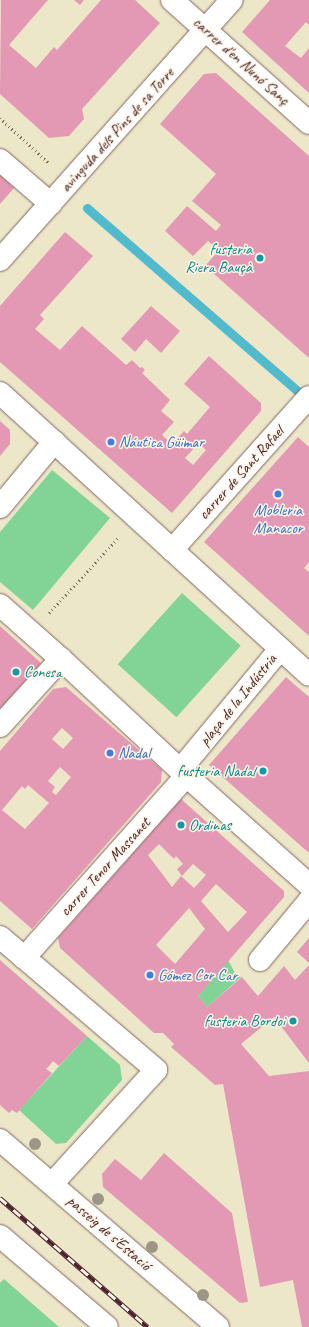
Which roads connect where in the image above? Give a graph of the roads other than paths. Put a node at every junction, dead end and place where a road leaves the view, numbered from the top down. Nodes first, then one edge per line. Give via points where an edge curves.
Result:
1 (172, 0) edge
2 (232, 0) edge
3 (206, 31) junction
4 (309, 123) edge
5 (0, 160) edge
6 (51, 204) junction
7 (0, 260) edge
8 (0, 393) edge
9 (304, 402) edge
10 (54, 442) junction
11 (0, 506) edge
12 (172, 550) junction
13 (0, 605) edge
14 (280, 649) junction
15 (61, 659) junction
16 (309, 675) edge
17 (0, 726) edge
18 (183, 773) junction
19 (309, 885) edge
20 (309, 902) edge
21 (0, 937) edge
22 (24, 958) junction
23 (260, 960) dead end
24 (0, 1140) edge
25 (52, 1184) junction
26 (0, 1236) edge
27 (107, 1327) edge
28 (218, 1327) edge

1 - 3 street, carrer d'en Nunó Sanç
2 - 3 street, avinguda dels Pins de sa Torre
3 - 4 street, carrer d'en Nunó Sanç
3 - 6 street, avinguda dels Pins de sa Torre
5 - 6 street
6 - 7 street, avinguda dels Pins de sa Torre
8 - 10 street, plaça de la Indústria
9 - 12 street, carrer de Sant Rafael
10 - 11 street
10 - 12 street, plaça de la Indústria
12 - 14 street, plaça de la Indústria
13 - 15 street
14 - 16 street
14 - 18 street, plaça de la Indústria
15 - 17 street
15 - 18 street
18 - 19 street
18 - 22 street, carrer Tenor Massanet
20 - 23 street
21 - 22 street
22 - 25 street via 156,1070
24 - 25 street, passeig de s'Estació
25 - 28 street, passeig de s'Estació
26 - 27 street

